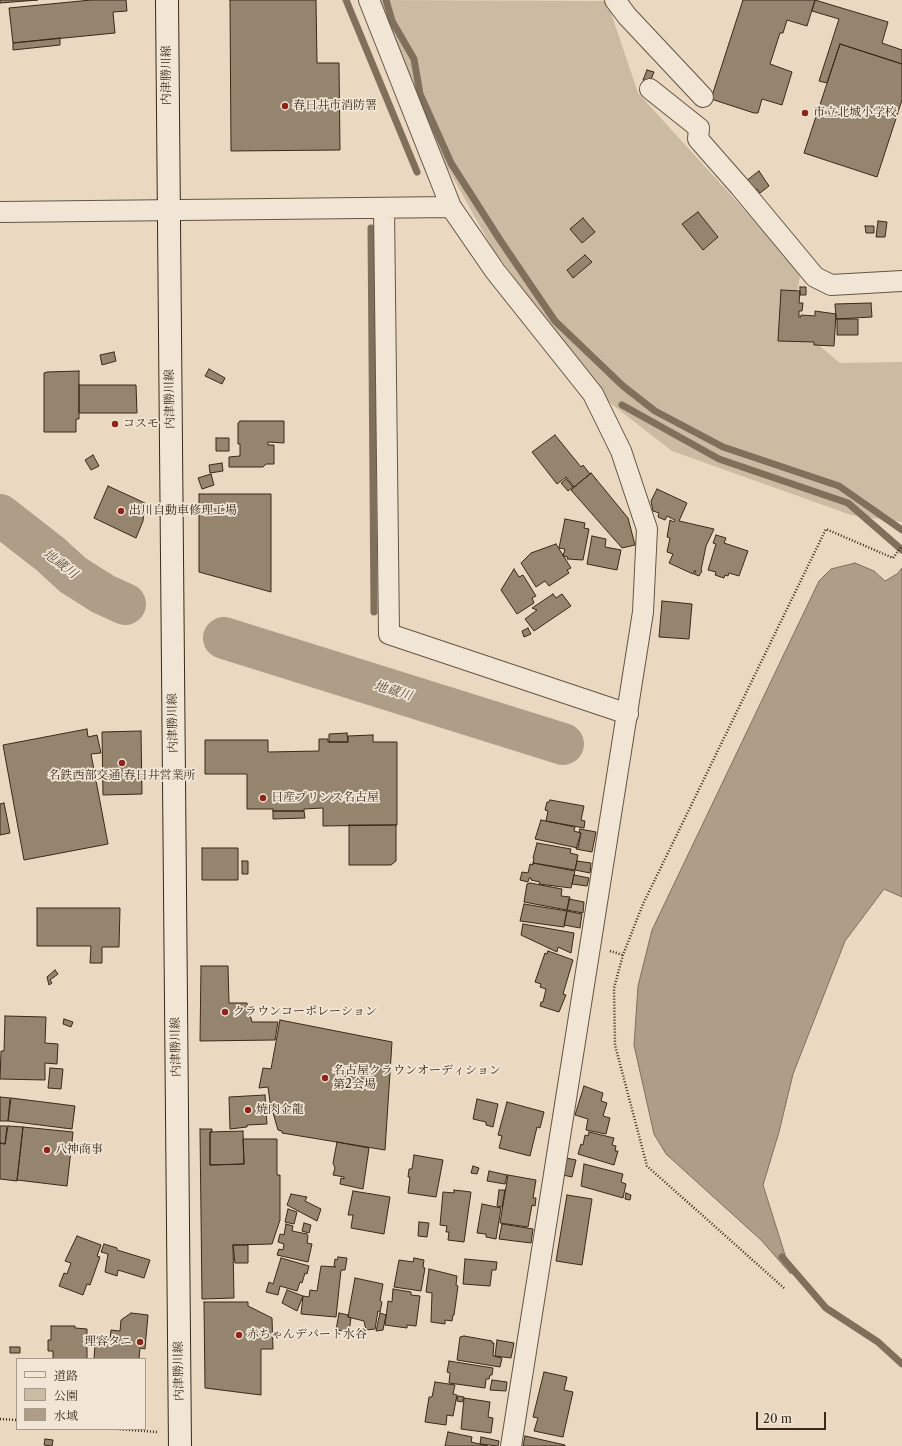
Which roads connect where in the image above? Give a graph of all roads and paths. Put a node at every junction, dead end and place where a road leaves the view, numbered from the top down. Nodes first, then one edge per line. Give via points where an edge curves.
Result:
1 (167, 0) edge
2 (369, 0) edge
3 (615, 0) edge
4 (650, 89) dead end
5 (703, 97) dead end
6 (451, 207) junction
7 (384, 208) junction
8 (168, 210) junction
9 (0, 212) edge
10 (902, 281) edge
11 (902, 546) edge
12 (628, 714) junction
13 (784, 1288) dead end
14 (0, 1419) edge
15 (16, 1420) edge
16 (123, 1430) edge
17 (180, 1440) edge
18 (511, 1446) edge

1 - 8 main road, 内津勝川線
2 - 6 street
3 - 5 street
4 - 10 street via 699,128 698,139 815,277 831,285
6 - 7 street
6 - 12 street via 495,271 593,394 621,451 647,529 643,612
7 - 8 street
7 - 12 street via 389,634
8 - 9 street
8 - 17 main road, 内津勝川線
11 - 13 path via 893,558 826,529 643,904 623,955 614,988 615,1045 647,1166
12 - 18 street
14 - 15 path
16 - 17 path

